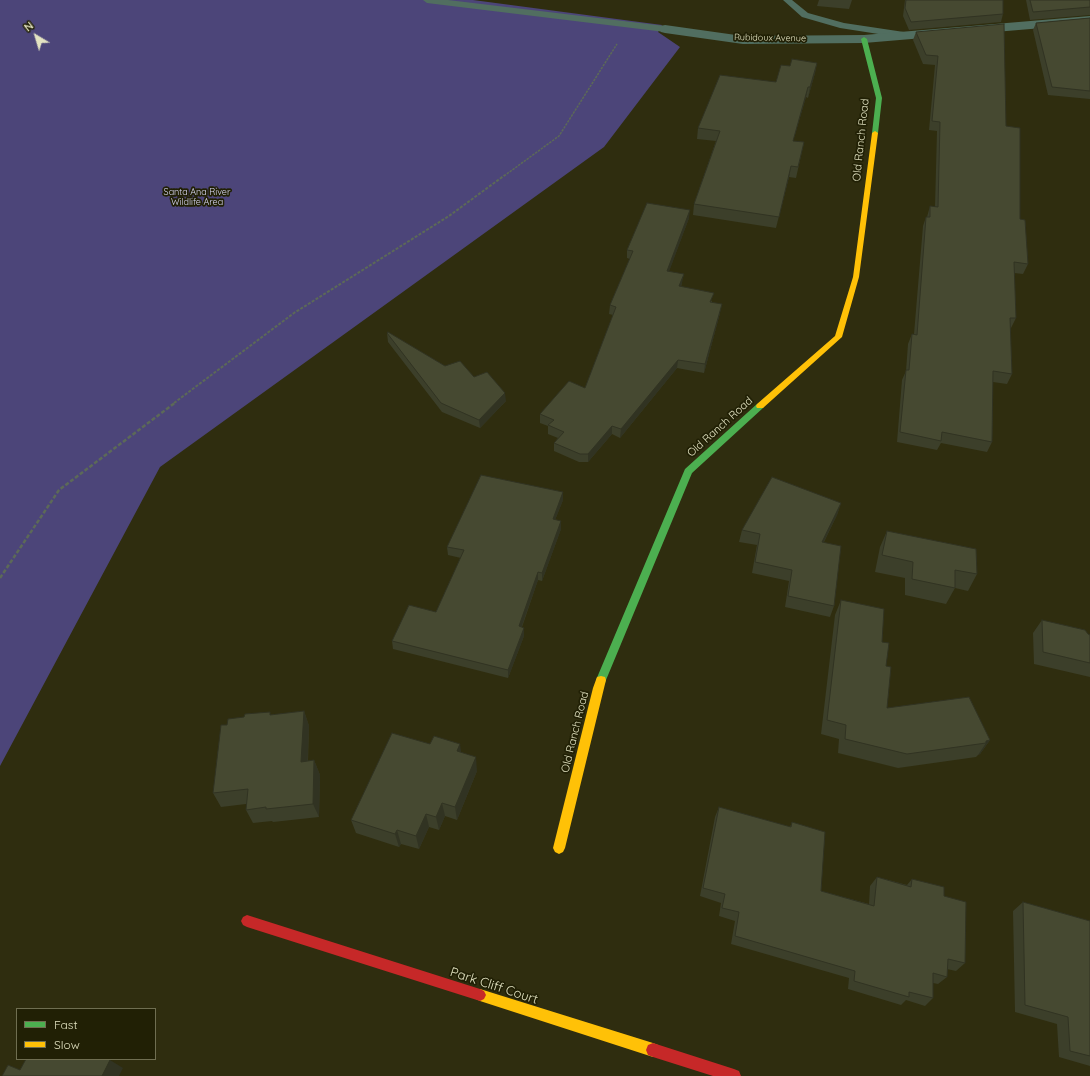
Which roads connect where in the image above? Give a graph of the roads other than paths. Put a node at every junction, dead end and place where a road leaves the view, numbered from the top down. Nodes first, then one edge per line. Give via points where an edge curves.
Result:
1 (427, 0) edge
2 (786, 0) edge
3 (1090, 20) edge
4 (665, 29) joint
5 (904, 35) junction
6 (864, 39) junction
7 (559, 848) dead end
8 (247, 921) dead end
9 (734, 1076) edge

1 - 4 lane, Rubidoux Avenue
2 - 5 lane via 805,15 835,24
3 - 5 street, Rubidoux Avenue
4 - 6 street, Rubidoux Avenue via 743,40
5 - 6 street, Rubidoux Avenue
6 - 7 street, Old Ranch Road via 879,98 856,277 838,337 688,471 598,688
8 - 9 street, Park Cliff Court

